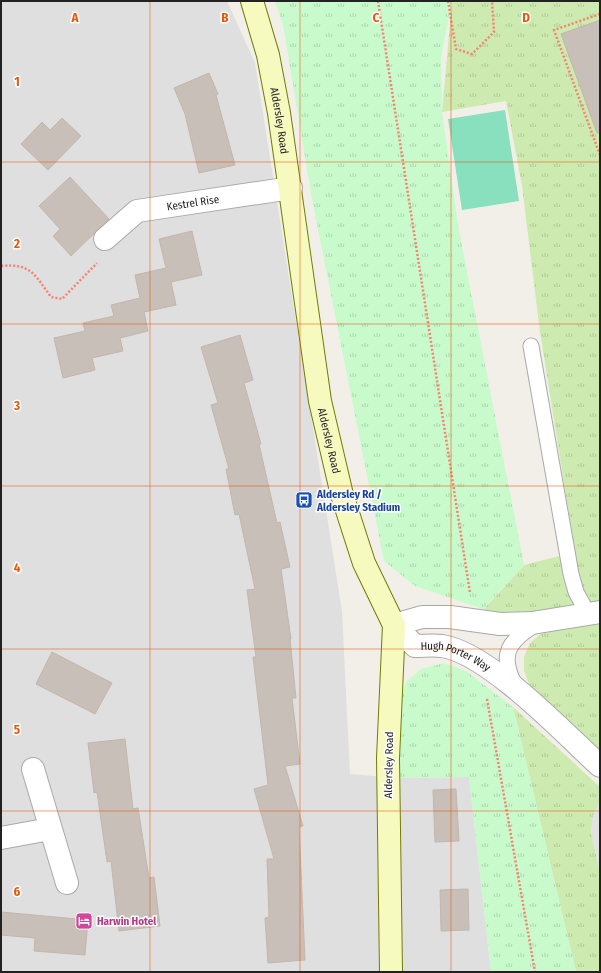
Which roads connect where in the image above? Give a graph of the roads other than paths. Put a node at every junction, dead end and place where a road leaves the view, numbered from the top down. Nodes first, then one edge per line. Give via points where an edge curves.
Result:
1 (252, 1) edge
2 (291, 188) junction
3 (105, 239) road end
4 (531, 346) dead end
5 (594, 613) edge
6 (538, 622) junction
7 (394, 625) junction
8 (519, 691) junction
9 (600, 766) edge
10 (33, 769) dead end
11 (50, 829) junction
12 (1, 838) edge
13 (67, 883) dead end
14 (391, 972) edge

1 - 2 street, Aldersley Road via 268,54
2 - 3 street, Kestrel Rise via 137,211
2 - 7 street, Aldersley Road via 320,401 342,495 364,563
4 - 5 lane via 571,574 576,592
5 - 6 street
6 - 7 street via 500,624 422,617
6 - 8 lane via 520,633 506,658 507,670
7 - 8 street, Hugh Porter Way via 415,646 443,646 480,662
7 - 14 street, Aldersley Road via 388,758
8 - 9 street, Hugh Porter Way
10 - 11 street
11 - 12 street
11 - 13 street

